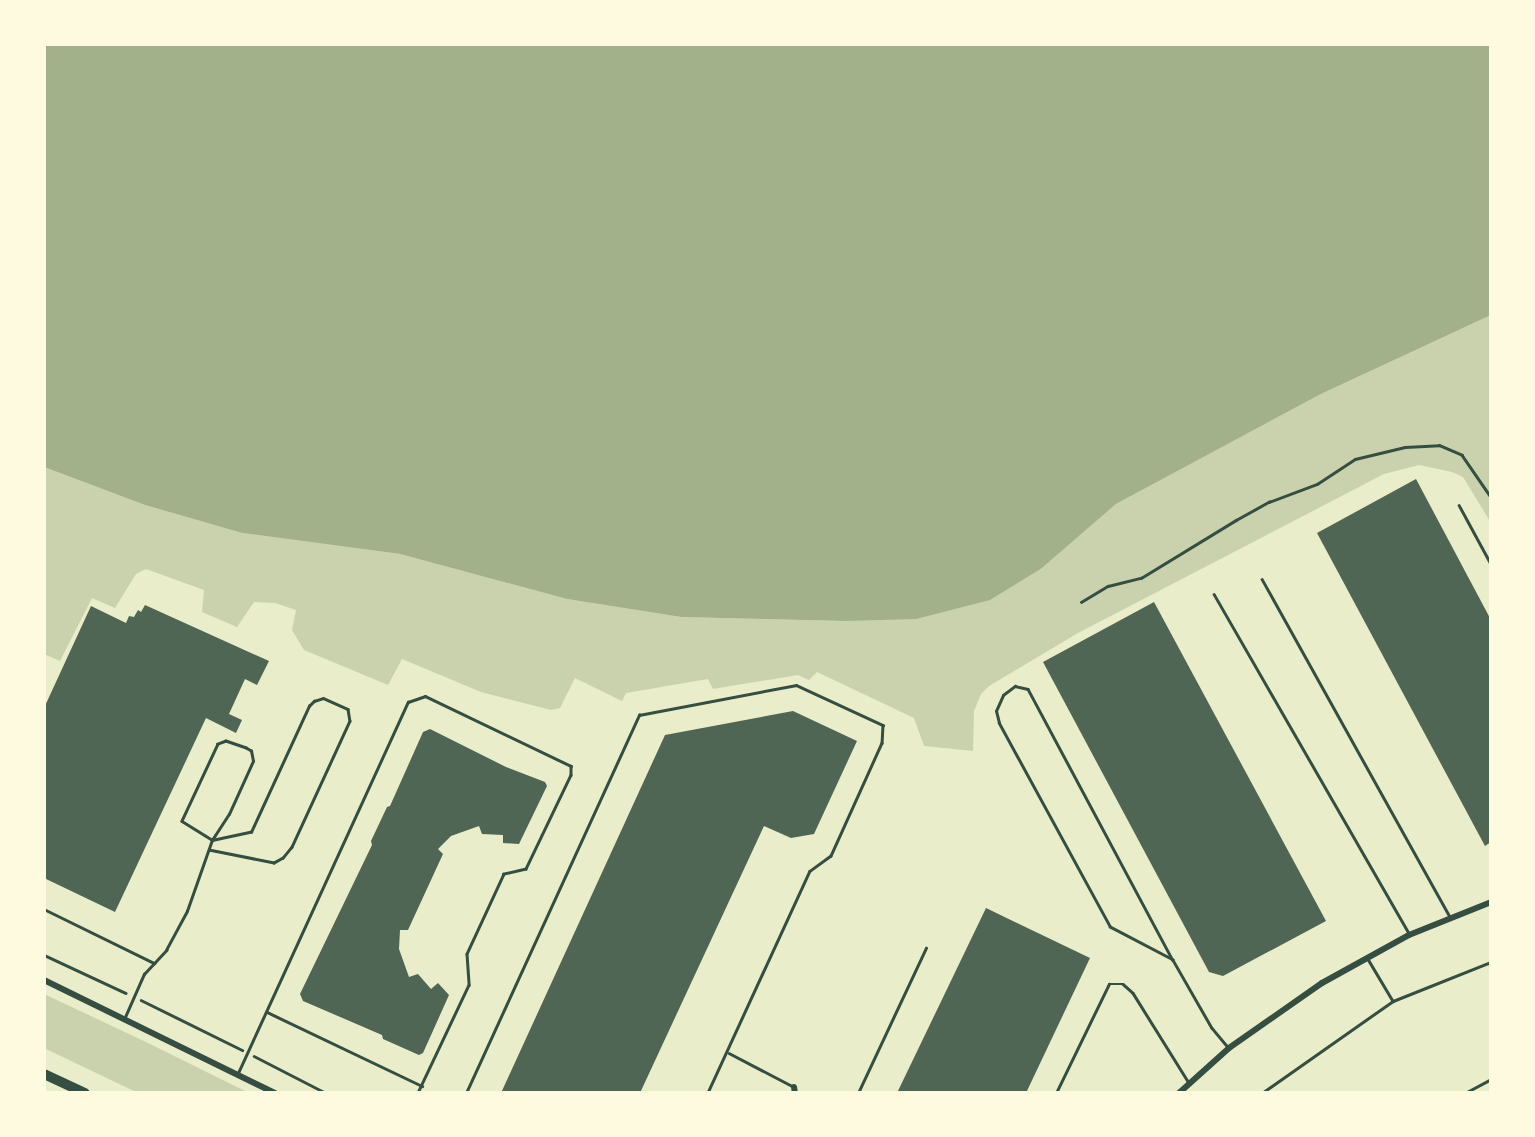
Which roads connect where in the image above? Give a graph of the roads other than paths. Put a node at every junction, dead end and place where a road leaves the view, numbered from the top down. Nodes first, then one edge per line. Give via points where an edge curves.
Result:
1 (1459, 505) dead end
2 (1491, 564) edge
3 (1262, 579) dead end
4 (1214, 594) dead end
5 (212, 840) junction
6 (209, 850) junction
7 (1491, 902) edge
8 (44, 909) edge
9 (1450, 917) junction
10 (1409, 935) junction
11 (926, 948) dead end
12 (1367, 957) junction
13 (1173, 960) junction
14 (1491, 961) edge
15 (154, 963) junction
16 (44, 979) edge
17 (1393, 1001) junction
18 (267, 1012) junction
19 (125, 1017) junction
20 (1229, 1048) junction
21 (728, 1052) junction
22 (238, 1073) junction
23 (44, 1074) edge
24 (1491, 1079) edge
25 (1189, 1083) junction
26 (422, 1086) junction
27 (794, 1090) edge
28 (85, 1093) edge
29 (275, 1093) edge
30 (418, 1093) edge
31 (466, 1093) edge
32 (708, 1093) edge
33 (858, 1093) edge
34 (1056, 1093) edge
35 (1179, 1093) edge
36 (1262, 1093) edge
37 (1465, 1093) edge

1 - 2 lane
3 - 9 lane
4 - 10 lane
5 - 5 lane via 254,757 251,751 226,741 214,750 182,821
5 - 6 lane
5 - 6 lane via 251,832 314,701 323,698 348,709 350,721 284,858 274,863
6 - 15 lane via 187,911
7 - 9 street
8 - 15 lane
9 - 10 street
10 - 12 street
11 - 33 lane
12 - 17 lane
12 - 20 street via 1275,1013
13 - 13 lane via 1028,689 1015,686 1003,695 996,710 999,723 1110,927
13 - 20 lane via 1212,1028
14 - 17 lane
15 - 19 lane via 144,974
16 - 19 street
17 - 36 lane
18 - 22 lane
18 - 26 lane
18 - 26 lane via 408,702 418,696 433,699 571,766 571,775 526,869 503,874 467,954 469,985
19 - 22 street
20 - 25 street
21 - 27 lane
21 - 31 lane via 810,871 831,856 883,743 883,725 796,685 639,715
21 - 32 lane
22 - 29 street
23 - 28 highway
24 - 37 lane
25 - 34 lane via 1133,993 1123,984 1109,984
25 - 35 street
26 - 30 lane

